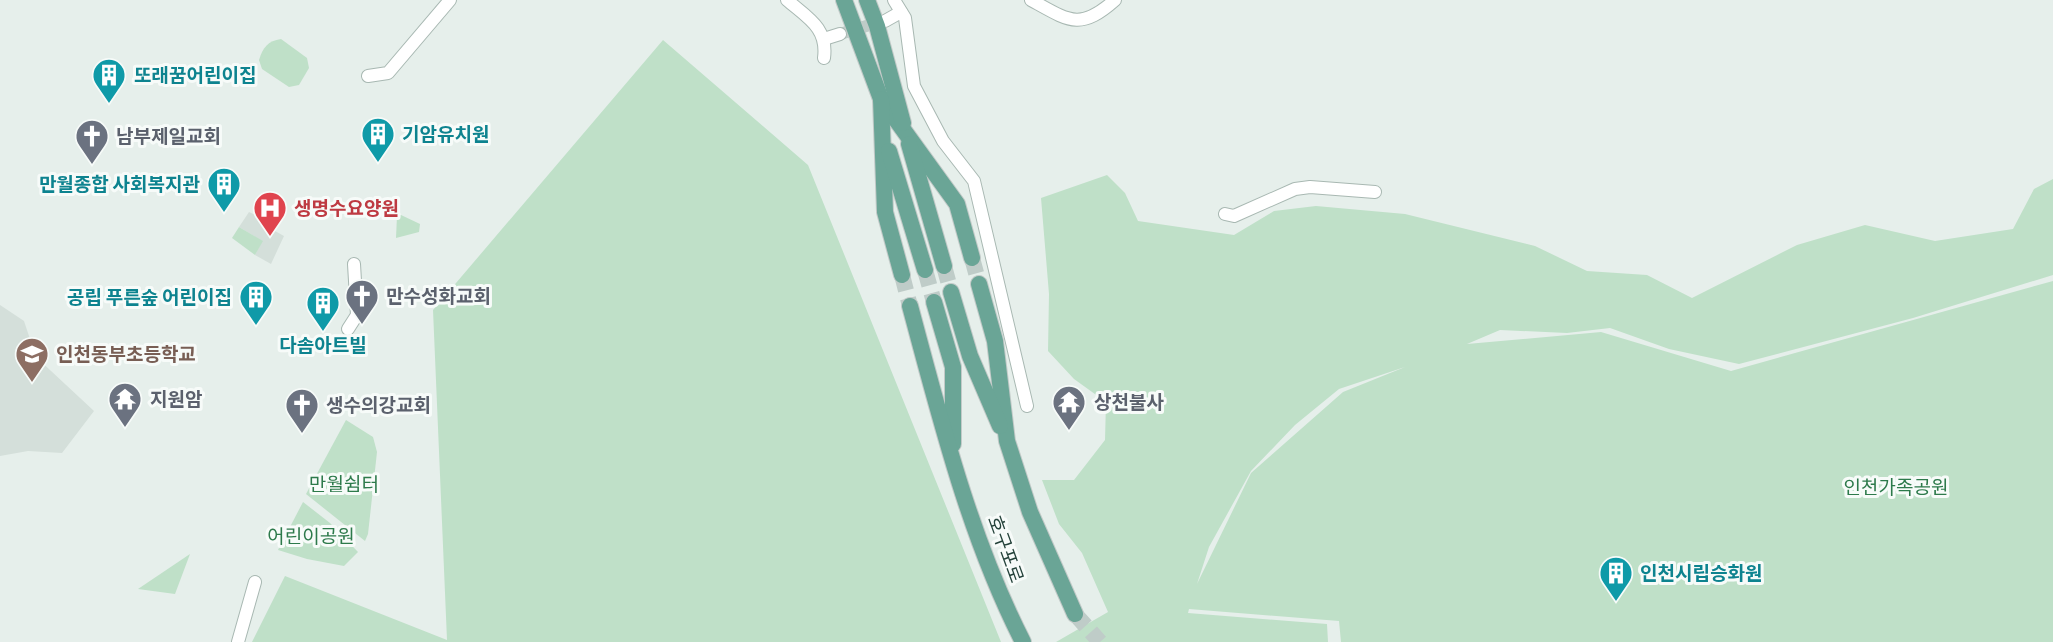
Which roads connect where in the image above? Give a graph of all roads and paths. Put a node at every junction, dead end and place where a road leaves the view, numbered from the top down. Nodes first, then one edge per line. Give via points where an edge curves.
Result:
1 (450, 0) edge
2 (787, 0) edge
3 (844, 0) edge
4 (867, 0) edge
5 (894, 0) edge
6 (1031, 0) edge
7 (1115, 0) edge
8 (901, 12) junction
9 (885, 20) tunnel mouth
10 (840, 34) tunnel mouth
11 (824, 39) junction
12 (824, 58) dead end
13 (368, 76) dead end
14 (881, 99) junction
15 (883, 128) junction
16 (905, 131) junction
17 (1375, 192) dead end
18 (1225, 214) dead end
19 (972, 257) tunnel mouth
20 (354, 264) dead end
21 (944, 266) tunnel mouth
22 (925, 270) tunnel mouth
23 (902, 275) tunnel mouth
24 (979, 284) tunnel mouth
25 (951, 292) tunnel mouth
26 (934, 302) tunnel mouth
27 (910, 306) tunnel mouth
28 (348, 329) dead end
29 (1027, 406) dead end
30 (1007, 441) junction
31 (954, 468) junction
32 (255, 582) dead end
33 (1075, 614) tunnel mouth
34 (238, 642) edge
35 (1023, 642) edge

1 - 13 street via 388,73
2 - 11 street via 813,20
3 - 14 main road
4 - 16 main road
5 - 8 street
6 - 7 street via 1076,21 1096,15
8 - 9 street
8 - 29 street via 914,86 943,141 974,181
10 - 11 street
11 - 12 street
14 - 15 main road
14 - 16 main road
15 - 22 main road
15 - 23 main road via 885,212
16 - 19 main road via 957,204
16 - 21 main road
17 - 18 street via 1294,189 1234,216
20 - 28 street via 357,315
24 - 30 main road, 호구포로 via 995,341
25 - 30 main road, 호구포로 via 970,356
26 - 31 main road, 호구포로 via 953,367
27 - 31 main road, 호구포로
30 - 33 main road, 호구포로 via 1030,512
31 - 35 main road, 호구포로 via 1002,600
32 - 34 street

